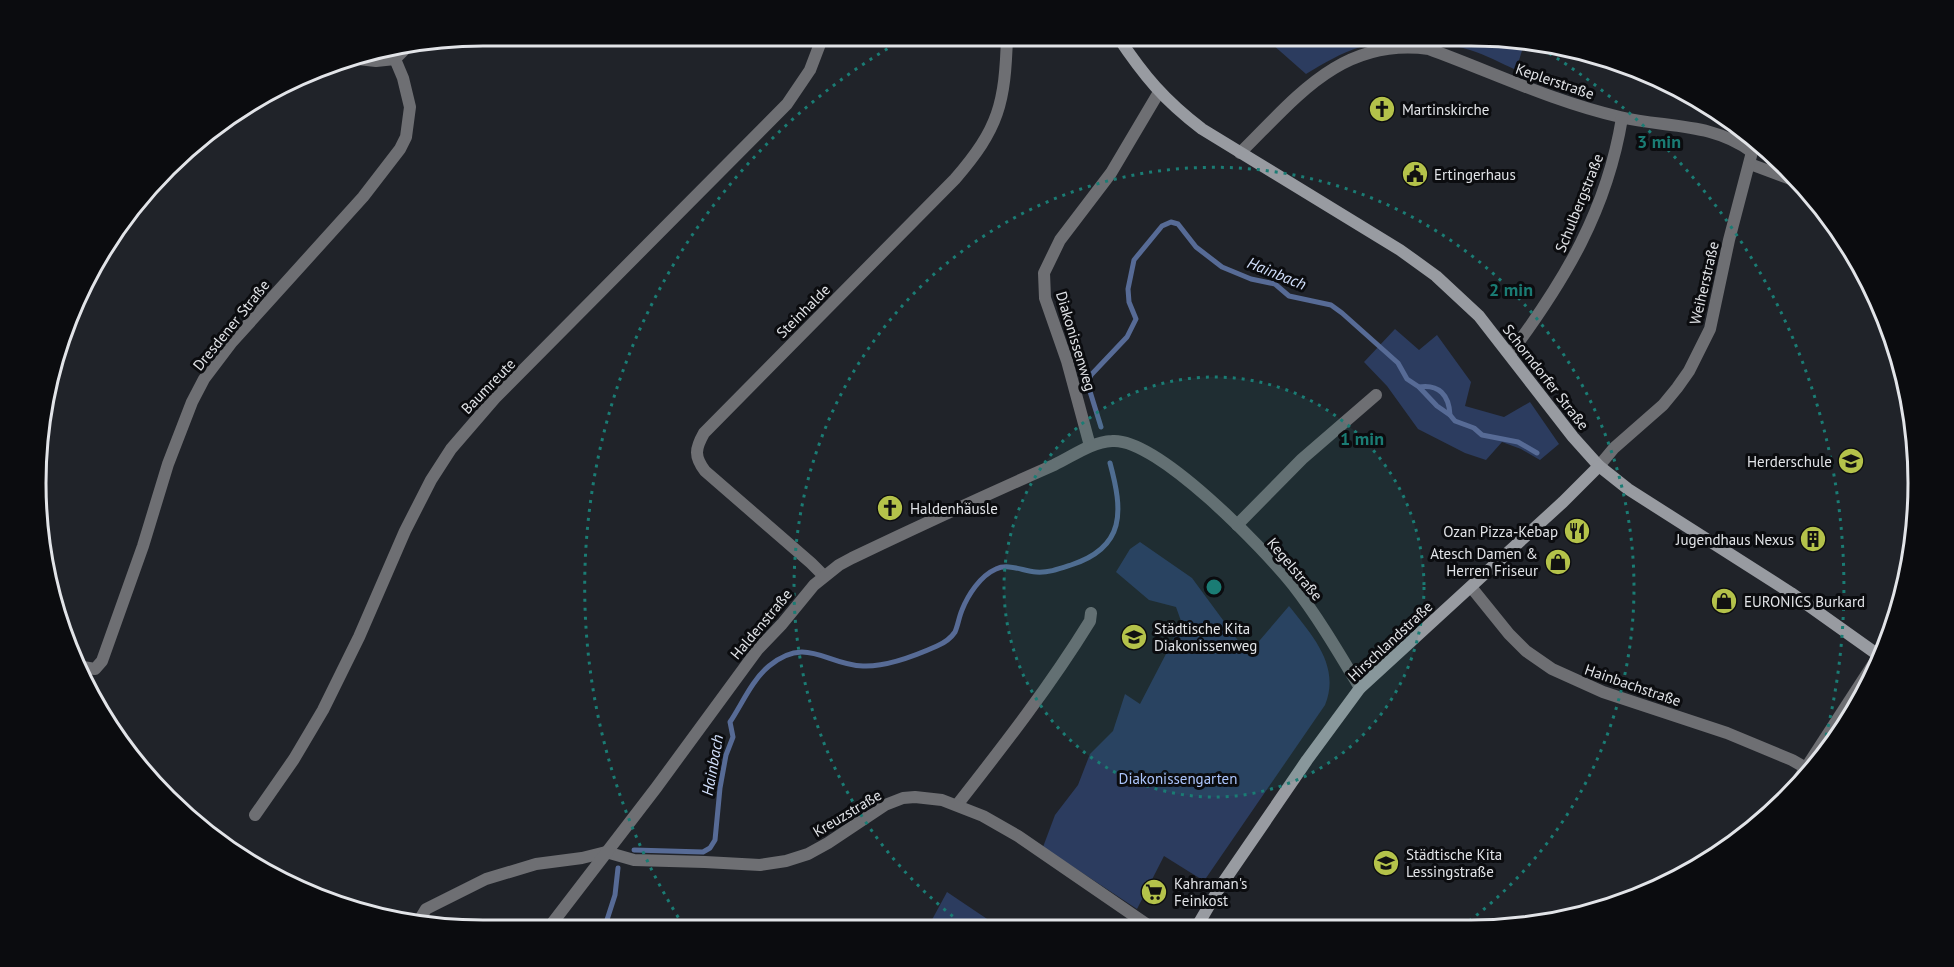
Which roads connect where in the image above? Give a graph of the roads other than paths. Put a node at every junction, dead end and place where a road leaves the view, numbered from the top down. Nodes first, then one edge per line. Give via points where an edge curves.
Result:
1 (819, 46) edge
2 (1006, 46) edge
3 (1125, 46) edge
4 (400, 55) edge
5 (395, 60) junction
6 (372, 61) edge
7 (1159, 92) junction
8 (1622, 118) junction
9 (1240, 153) junction
10 (1753, 153) edge
11 (1510, 354) junction
12 (1376, 395) dead end
13 (1090, 446) junction
14 (1599, 466) junction
15 (1237, 525) junction
16 (824, 576) junction
17 (1471, 587) junction
18 (1091, 614) dead end
19 (1875, 648) edge
20 (88, 668) edge
21 (1360, 688) junction
22 (1804, 765) edge
23 (957, 805) junction
24 (255, 815) dead end
25 (606, 852) junction
26 (422, 916) edge
27 (555, 920) edge
28 (1140, 920) edge
29 (1201, 920) edge

1 - 24 street, Baumreute via 810,70 787,104 495,398 451,449 411,518 323,710
2 - 16 street, Steinhalde via 997,118 974,158 704,433 697,445 698,462 705,471
3 - 7 main road, Schorndorfer Straße
4 - 5 street
5 - 6 street
5 - 20 street, Dresdener Straße via 404,78 410,107 408,129 400,148 363,197 232,342 204,379 168,464 102,661 95,669
7 - 9 main road, Schorndorfer Straße via 1202,129
7 - 13 street, Diakonissenweg via 1111,173 1060,240 1044,273 1045,298
8 - 9 street, Keplerstraße via 1563,101 1429,49 1397,48 1365,54 1323,74
8 - 10 street, Keplerstraße via 1707,130
8 - 11 street, Schulbergstraße via 1605,188 1582,244
9 - 11 main road, Schorndorfer Straße via 1436,276 1479,316
10 - 14 street, Weiherstraße via 1710,329 1677,388
11 - 14 main road, Schorndorfer Straße
12 - 15 street via 1302,459
13 - 15 street, Kegelstraße via 1110,441 1136,446 1191,482
13 - 16 street, Haldenstraße via 852,558
14 - 17 main road, Hirschlandstraße
14 - 19 main road, Schorndorfer Straße via 1628,489
15 - 21 street, Kegelstraße via 1291,583
16 - 25 street, Haldenstraße via 758,649
17 - 21 main road, Hirschlandstraße
17 - 22 street, Hainbachstraße via 1509,634 1552,669 1603,692 1727,733
18 - 23 street via 1085,630 1040,698
21 - 29 main road, Hirschlandstraße
23 - 25 street, Kreuzstraße via 942,800 903,798 885,805 808,854 760,866 634,860
23 - 28 street, Kreuzstraße via 1018,836
25 - 26 street, Kreuzstraße via 536,864 486,879 426,909
25 - 27 street, Haldenstraße

